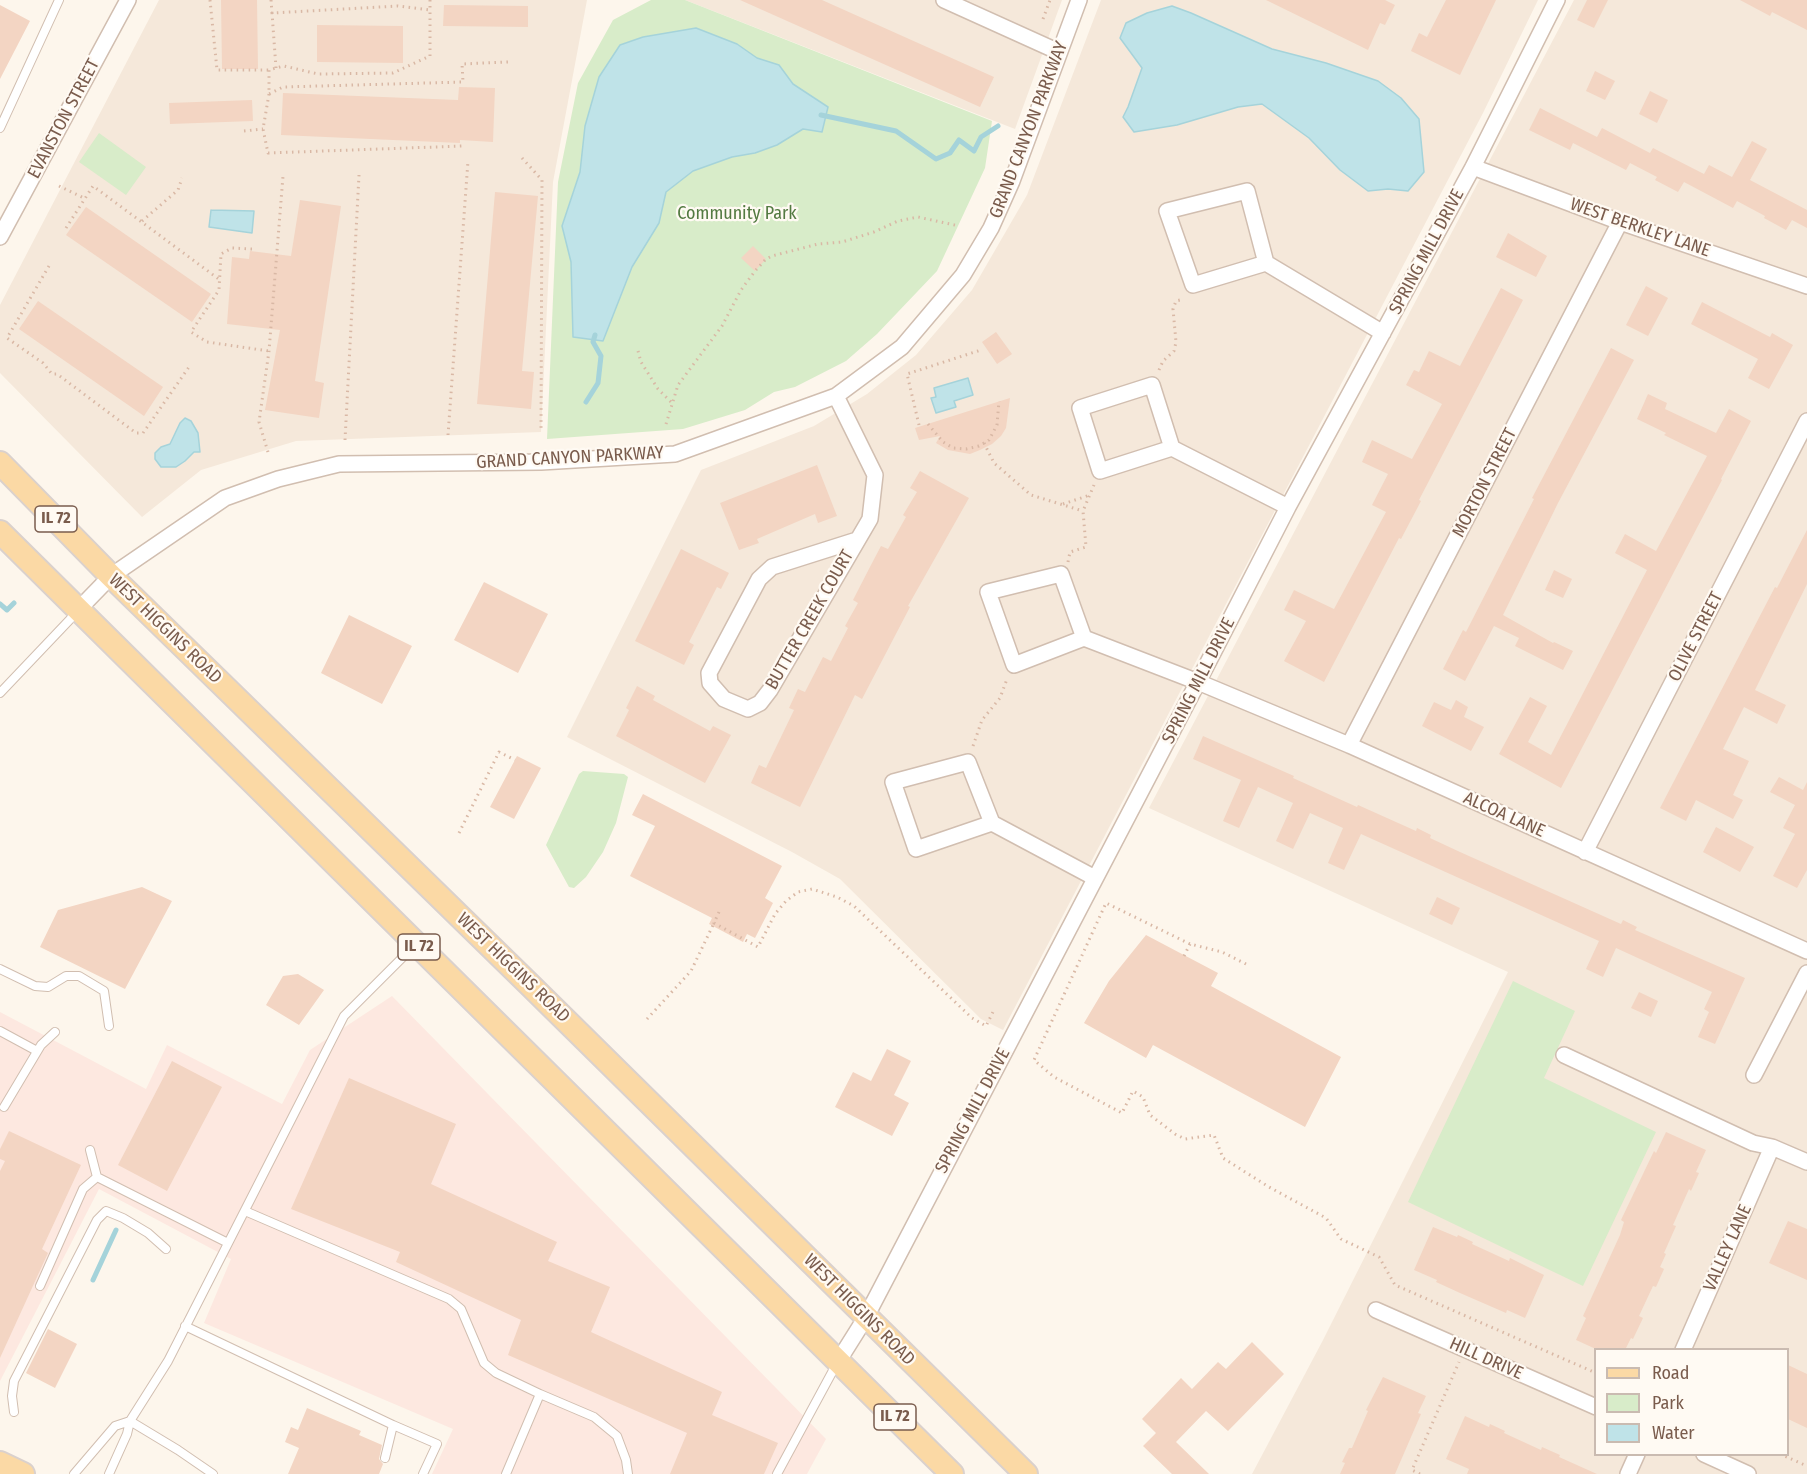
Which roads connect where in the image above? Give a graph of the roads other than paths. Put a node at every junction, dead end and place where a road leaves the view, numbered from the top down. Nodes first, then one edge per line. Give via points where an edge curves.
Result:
1 (59, 0) edge
2 (128, 0) edge
3 (944, 0) edge
4 (1079, 0) edge
5 (1557, 0) edge
6 (1059, 52) junction
7 (0, 128) edge
8 (1473, 167) junction
9 (1620, 222) junction
10 (0, 237) edge
11 (1266, 263) junction
12 (1807, 286) edge
13 (1383, 333) junction
14 (836, 396) junction
15 (1807, 422) edge
16 (1172, 448) junction
17 (0, 463) edge
18 (1288, 507) junction
19 (0, 532) edge
20 (857, 540) junction
21 (111, 576) junction
22 (78, 610) junction
23 (1084, 638) junction
24 (1198, 682) junction
25 (0, 693) edge
26 (1349, 745) junction
27 (992, 823) junction
28 (1585, 852) junction
29 (1095, 878) junction
30 (416, 944) junction
31 (1807, 951) edge
32 (0, 969) edge
33 (1807, 973) edge
34 (109, 1026) dead end
35 (0, 1031) edge
36 (55, 1032) dead end
37 (37, 1051) junction
38 (1564, 1055) dead end
39 (1754, 1075) dead end
40 (2, 1106) edge
41 (0, 1116) edge
42 (1772, 1147) junction
43 (90, 1150) dead end
44 (1807, 1162) edge
45 (97, 1178) junction
46 (244, 1211) junction
47 (228, 1243) junction
48 (166, 1249) dead end
49 (40, 1286) dead end
50 (1376, 1310) dead end
51 (866, 1317) junction
52 (185, 1326) junction
53 (1684, 1348) edge
54 (838, 1360) junction
55 (540, 1394) junction
56 (1594, 1406) edge
57 (14, 1412) dead end
58 (130, 1421) junction
59 (393, 1425) junction
60 (1637, 1456) edge
61 (1706, 1456) edge
62 (385, 1458) dead end
63 (0, 1463) edge
64 (23, 1474) edge
65 (74, 1474) edge
66 (109, 1474) edge
67 (213, 1474) edge
68 (423, 1474) edge
69 (506, 1474) edge
70 (628, 1474) edge
71 (777, 1474) edge
72 (952, 1474) edge
73 (1026, 1474) edge
74 (1629, 1474) edge
75 (1748, 1474) edge

1 - 7 lane
2 - 10 street, EVANSTON STREET
3 - 6 street
4 - 6 street, GRAND CANYON PARKWAY
5 - 8 street, SPRING MILL DRIVE
6 - 14 street, GRAND CANYON PARKWAY via 1012,181 991,228 963,275 902,347
8 - 9 street, WEST BERKLEY LANE
8 - 13 street, SPRING MILL DRIVE
9 - 12 street, WEST BERKLEY LANE
9 - 26 street, MORTON STREET
11 - 11 street via 1247,191 1167,211 1193,285
11 - 13 street
13 - 18 street, SPRING MILL DRIVE
14 - 20 street, BUTTER CREEK COURT via 875,476 870,519
14 - 21 street, GRAND CANYON PARKWAY via 675,454 541,462 339,464 298,474 225,498
15 - 28 street, OLIVE STREET
16 - 16 street via 1152,385 1080,408 1100,471
16 - 18 street
17 - 21 main road, WEST HIGGINS ROAD / IL 72
18 - 24 street, SPRING MILL DRIVE
19 - 22 main road, IL 72
20 - 20 street, BUTTER CREEK COURT via 772,567 759,579 709,674 710,682 724,699 748,708 760,703
21 - 22 street, GRAND CANYON PARKWAY
21 - 51 main road, WEST HIGGINS ROAD / IL 72
22 - 25 lane
22 - 30 main road, IL 72
23 - 23 street via 1061,574 988,592 1014,665
23 - 24 street, ALCOA LANE
24 - 26 street, ALCOA LANE
24 - 29 street, SPRING MILL DRIVE
26 - 28 street, ALCOA LANE
27 - 27 street via 968,762 893,782 916,849
27 - 29 street
28 - 31 street, ALCOA LANE
29 - 51 street, SPRING MILL DRIVE
30 - 46 lane via 344,1016
30 - 54 main road, IL 72
32 - 34 lane via 35,986 48,987 66,976 79,976 104,991
33 - 39 street
35 - 37 lane
36 - 37 lane
37 - 40 lane
38 - 42 street via 1754,1143
40 - 41 lane
42 - 44 street
42 - 53 street, VALLEY LANE
43 - 45 lane
45 - 47 lane
45 - 49 lane via 83,1189
46 - 47 lane
46 - 55 lane via 449,1299 461,1309 484,1363
47 - 52 lane
48 - 57 lane via 123,1218 106,1211 97,1220 14,1381
50 - 56 street, HILL DRIVE
51 - 54 street, SPRING MILL DRIVE
51 - 73 main road, WEST HIGGINS ROAD / IL 72
52 - 58 lane
52 - 59 lane
54 - 71 lane
54 - 72 main road, IL 72
55 - 69 lane
55 - 70 lane via 594,1417 617,1436
58 - 65 lane via 115,1426
58 - 66 lane
58 - 67 lane
59 - 62 lane
59 - 68 lane via 437,1444
60 - 74 street
61 - 75 street
63 - 64 main road

